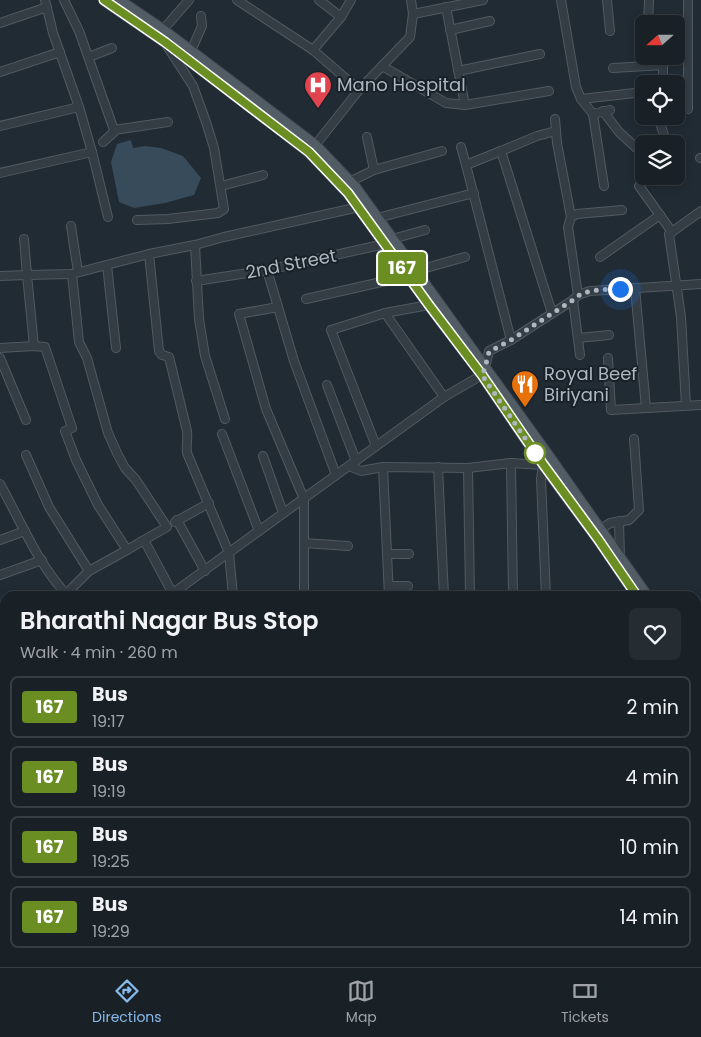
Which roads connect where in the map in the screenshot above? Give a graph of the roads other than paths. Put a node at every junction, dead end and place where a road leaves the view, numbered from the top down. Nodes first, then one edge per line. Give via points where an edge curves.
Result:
1 (64, 0) edge
2 (104, 0) edge
3 (119, 0) edge
4 (189, 0) edge
5 (237, 0) edge
6 (319, 0) edge
7 (351, 0) edge
8 (411, 0) edge
9 (483, 0) edge
10 (561, 0) edge
11 (607, 0) edge
12 (649, 0) edge
13 (688, 0) edge
14 (467, 2) edge
15 (46, 3) edge
16 (446, 7) junction
17 (413, 14) junction
18 (648, 15) edge
19 (201, 16) dead end
20 (341, 17) junction
21 (490, 21) dead end
22 (0, 22) edge
23 (450, 30) junction
24 (610, 31) dead end
25 (162, 36) junction
26 (112, 48) dead end
27 (313, 50) junction
28 (191, 51) junction
29 (60, 52) junction
30 (540, 54) dead end
31 (89, 57) junction
32 (382, 66) junction
33 (613, 68) dead end
34 (458, 70) junction
35 (0, 72) edge
36 (663, 75) edge
37 (359, 90) junction
38 (549, 91) dead end
39 (635, 93) edge
40 (581, 99) junction
41 (465, 105) junction
42 (79, 107) junction
43 (688, 109) dead end
44 (593, 114) junction
45 (554, 119) dead end
46 (168, 122) dead end
47 (0, 126) edge
48 (114, 130) junction
49 (556, 131) junction
50 (367, 136) dead end
51 (103, 142) dead end
52 (460, 147) dead end
53 (635, 147) edge
54 (312, 149) junction
55 (442, 151) dead end
56 (501, 151) junction
57 (92, 152) junction
58 (466, 165) junction
59 (374, 170) junction
60 (0, 173) edge
61 (263, 175) dead end
62 (349, 182) junction
63 (640, 185) edge
64 (221, 186) junction
65 (604, 186) dead end
66 (474, 193) junction
67 (359, 207) junction
68 (622, 210) dead end
69 (701, 211) edge
70 (660, 215) junction
71 (108, 217) dead end
72 (570, 217) junction
73 (377, 218) junction
74 (137, 220) dead end
75 (70, 226) dead end
76 (426, 230) dead end
77 (672, 232) junction
78 (24, 239) dead end
79 (389, 242) junction
80 (195, 245) junction
81 (149, 254) junction
82 (465, 257) dead end
83 (600, 257) dead end
84 (108, 265) junction
85 (267, 270) junction
86 (75, 273) junction
87 (412, 273) junction
88 (27, 275) junction
89 (0, 276) edge
90 (196, 281) junction
91 (701, 284) edge
92 (676, 285) junction
93 (635, 288) junction
94 (576, 297) junction
95 (306, 299) dead end
96 (429, 305) junction
97 (278, 307) junction
98 (552, 312) junction
99 (385, 313) junction
100 (609, 335) dead end
101 (578, 338) junction
102 (511, 340) junction
103 (34, 346) junction
104 (0, 348) edge
105 (116, 348) dead end
106 (580, 355) dead end
107 (0, 358) edge
108 (608, 358) dead end
109 (483, 371) junction
110 (327, 385) dead end
111 (444, 397) junction
112 (686, 405) junction
113 (701, 405) edge
114 (646, 408) junction
115 (225, 419) dead end
116 (26, 420) dead end
117 (222, 434) dead end
118 (634, 439) dead end
119 (376, 446) junction
120 (26, 455) dead end
121 (263, 456) dead end
122 (547, 461) junction
123 (511, 463) junction
124 (352, 464) junction
125 (384, 467) junction
126 (438, 467) junction
127 (468, 468) junction
128 (336, 475) junction
129 (0, 484) edge
130 (304, 498) junction
131 (209, 503) junction
132 (283, 513) junction
133 (177, 520) junction
134 (619, 521) junction
135 (167, 527) junction
136 (601, 529) junction
137 (25, 530) junction
138 (259, 531) junction
139 (0, 540) edge
140 (144, 540) junction
141 (304, 542) junction
142 (348, 546) dead end
143 (127, 550) junction
144 (229, 553) junction
145 (388, 554) junction
146 (409, 554) dead end
147 (620, 558) junction
148 (42, 560) junction
149 (89, 571) junction
150 (205, 571) junction
151 (0, 576) edge
152 (389, 586) junction
153 (408, 586) dead end
154 (63, 591) edge
155 (70, 591) edge
156 (169, 591) edge
157 (177, 591) edge
158 (233, 591) edge
159 (304, 591) edge
160 (389, 591) edge
161 (444, 591) edge
162 (470, 591) edge
163 (513, 591) edge
164 (546, 591) edge
165 (634, 591) edge
166 (643, 591) edge

1 - 31 street
2 - 25 main road
3 - 25 main road
4 - 25 street
5 - 27 street
6 - 20 street
7 - 20 street
8 - 17 street
9 - 14 street
10 - 40 street via 576,87
11 - 24 street
12 - 18 street
13 - 43 street
14 - 16 street
15 - 22 street
15 - 29 street
16 - 17 street
16 - 23 street
17 - 32 street via 410,37
19 - 28 street via 202,26
20 - 27 street
21 - 23 street
23 - 34 street
25 - 28 main road
25 - 54 main road
25 - 64 street via 193,86 214,148
26 - 31 street
27 - 37 street
28 - 54 main road
29 - 35 street
29 - 42 street
30 - 34 street
31 - 48 street
32 - 37 street
32 - 41 street via 446,103
33 - 36 street via 663,65
34 - 41 street
37 - 54 street
38 - 41 street
39 - 40 street
40 - 44 street
42 - 47 street
42 - 57 street
44 - 53 street via 606,111 619,132
44 - 65 street
45 - 49 street
46 - 48 street
48 - 51 street
49 - 56 street
49 - 72 street
50 - 59 street
52 - 58 street
54 - 62 main road
54 - 67 main road
55 - 59 street
56 - 58 street
56 - 98 street
57 - 60 street
57 - 71 street
58 - 66 street
59 - 62 street
61 - 64 street
62 - 73 main road
63 - 70 street
64 - 74 street via 224,210 221,212
66 - 73 street
66 - 102 street
67 - 79 main road
67 - 80 street
68 - 72 street
69 - 77 street
70 - 77 street
70 - 83 street
72 - 94 street via 568,227
73 - 79 main road
75 - 86 street
76 - 79 street, 2nd Street
77 - 92 street via 669,234
78 - 88 street
79 - 85 street, 2nd Street
79 - 87 main road
80 - 81 street
80 - 90 street
81 - 84 street
81 - 131 street via 158,351 169,357 187,431 187,453
82 - 87 street
84 - 86 street
84 - 105 street
85 - 90 street, 2nd Street
85 - 97 street
86 - 88 street
86 - 135 street via 80,342 108,433 125,468
87 - 95 street
87 - 96 main road
87 - 109 main road
88 - 89 street
88 - 103 street
90 - 115 street via 205,356
91 - 92 street
92 - 93 street
92 - 112 street
93 - 94 street via 590,291
93 - 114 street
94 - 98 street
94 - 101 street
96 - 99 street
96 - 109 main road
97 - 128 street
97 - 130 street via 239,314 266,409
98 - 102 street
99 - 111 street
99 - 119 street via 331,330
100 - 101 street
101 - 106 street
102 - 109 street via 489,352
103 - 104 street
103 - 143 street via 45,347 72,428 65,431 76,460 98,504
107 - 116 street
108 - 114 street via 611,410
109 - 111 street
109 - 122 main road
110 - 124 street
111 - 119 street
112 - 113 street
112 - 114 street
117 - 138 street
118 - 134 street via 639,510 629,520
119 - 124 street
120 - 149 street via 48,507
121 - 132 street
122 - 123 street
122 - 136 main road
122 - 164 street via 541,479
122 - 165 main road
123 - 127 street
123 - 163 street
124 - 125 street via 361,471
124 - 128 street
125 - 126 street
125 - 145 street
126 - 127 street
126 - 161 street
127 - 162 street
128 - 130 street
129 - 137 street
130 - 132 street
130 - 141 street
131 - 133 street
131 - 144 street
132 - 138 street
133 - 135 street
133 - 150 street
134 - 136 street
134 - 147 street
135 - 140 street
136 - 147 main road
137 - 139 street
137 - 148 street
138 - 144 street
140 - 143 street
140 - 156 street
141 - 142 street
141 - 159 street
143 - 149 street
144 - 150 street
144 - 158 street
145 - 146 street
145 - 152 street
147 - 166 main road
148 - 151 street
148 - 154 street
149 - 155 street
150 - 157 street
152 - 153 street
152 - 160 street

